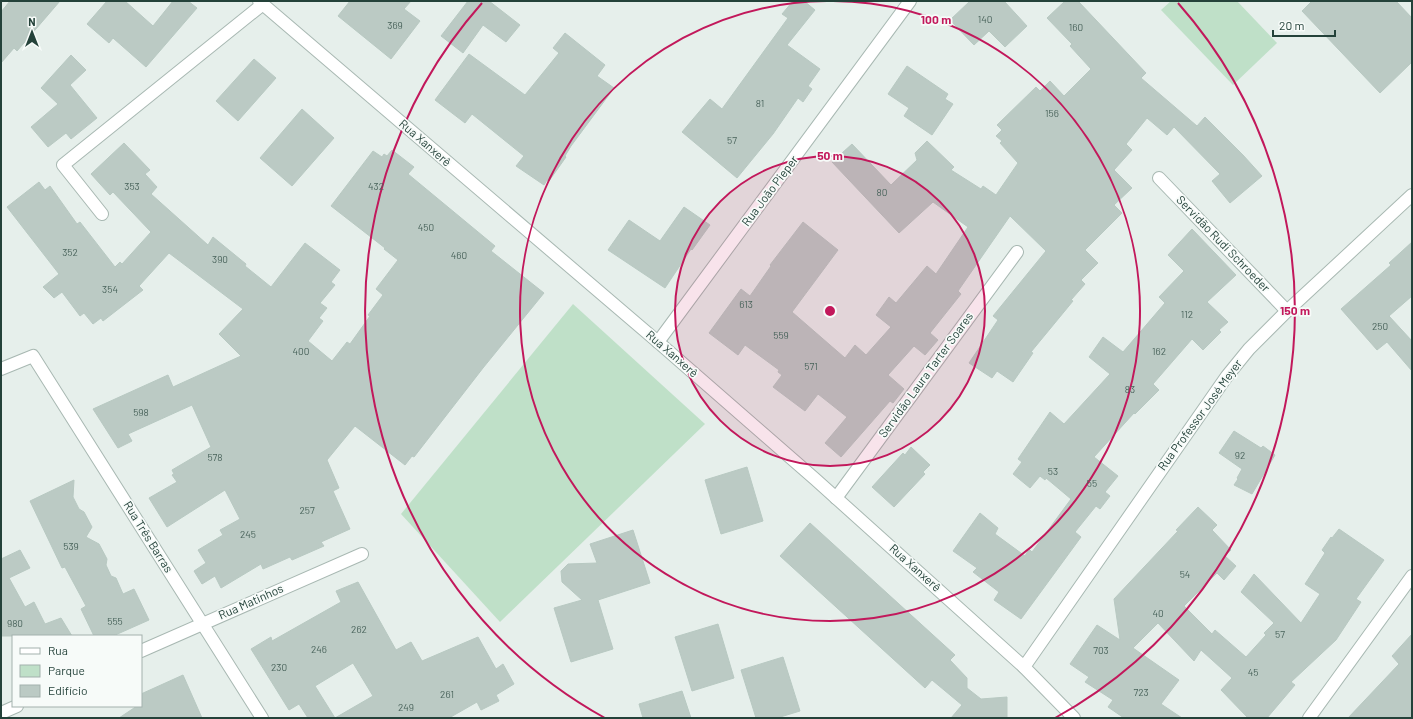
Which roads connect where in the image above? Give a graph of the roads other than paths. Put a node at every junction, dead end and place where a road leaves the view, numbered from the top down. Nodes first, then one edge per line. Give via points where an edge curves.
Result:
1 (910, 1) edge
2 (261, 3) edge
3 (1158, 178) dead end
4 (1412, 195) edge
5 (102, 214) dead end
6 (1017, 252) dead end
7 (1287, 311) junction
8 (658, 342) junction
9 (1, 369) edge
10 (836, 498) junction
11 (362, 554) dead end
12 (1412, 576) edge
13 (203, 624) junction
14 (142, 651) edge
15 (1024, 666) junction
16 (14, 707) edge
17 (1, 713) edge
18 (262, 718) edge
19 (1074, 718) edge
20 (1309, 718) edge

1 - 8 street, Rua João Pieper
2 - 5 street via 64,166
2 - 8 street, Rua Xanxerê
3 - 7 street, Servidão Rudi Schroeder
4 - 7 street, Rua Professor José Meyer
6 - 10 street, Servidão Laura Tarter Soares
7 - 15 street, Rua Professor José Meyer via 1249,349 1227,376
8 - 10 street, Rua Xanxerê
9 - 13 street, Rua Três Barras via 33,356
10 - 15 street, Rua Xanxerê
11 - 13 street, Rua Matinhos
12 - 20 street
13 - 14 street, Rua Matinhos
13 - 18 street, Rua Três Barras
15 - 19 street, Rua Xanxerê
16 - 17 street

